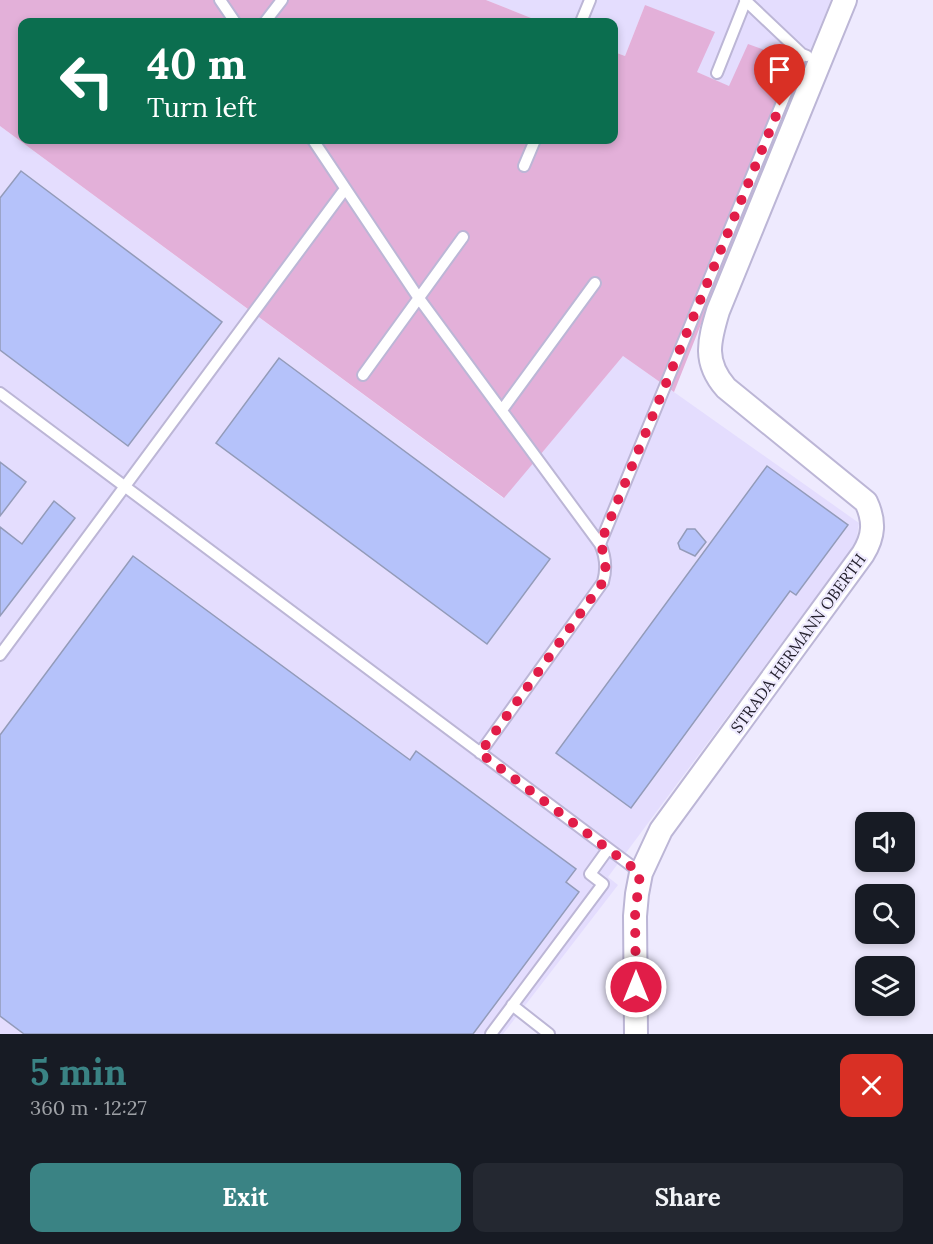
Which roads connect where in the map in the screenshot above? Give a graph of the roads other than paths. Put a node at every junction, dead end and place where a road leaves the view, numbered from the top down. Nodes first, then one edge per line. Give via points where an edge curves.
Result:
1 (220, 0) edge
2 (225, 0) edge
3 (282, 0) edge
4 (590, 0) edge
5 (746, 0) edge
6 (845, 0) edge
7 (232, 18) edge
8 (268, 18) edge
9 (583, 18) edge
10 (811, 57) junction
11 (717, 73) dead end
12 (316, 144) edge
13 (533, 144) edge
14 (524, 166) dead end
15 (345, 189) junction
16 (463, 237) dead end
17 (595, 283) dead end
18 (418, 297) junction
19 (363, 375) dead end
20 (0, 393) edge
21 (502, 410) junction
22 (125, 486) junction
23 (600, 544) junction
24 (0, 655) edge
25 (480, 753) junction
26 (608, 849) junction
27 (640, 873) junction
28 (512, 1005) junction
29 (491, 1034) edge
30 (549, 1034) edge
31 (636, 1034) edge

1 - 7 lane
2 - 7 lane
3 - 8 lane
4 - 9 lane
5 - 10 lane
5 - 11 lane
6 - 10 street, STRADA HERMANN OBERTH
10 - 23 lane
10 - 27 street, STRADA HERMANN OBERTH via 718,311 709,347 710,362 726,388 866,502 872,514 870,543 661,830
12 - 15 lane
13 - 14 lane
15 - 18 lane
15 - 22 lane
16 - 18 lane
17 - 21 lane
18 - 19 lane
18 - 21 lane
20 - 22 lane
21 - 23 lane
22 - 24 lane
22 - 25 lane
23 - 25 lane via 606,564 603,582
25 - 26 lane
26 - 27 lane
26 - 28 lane via 590,874 603,884
27 - 31 street, STRADA HERMANN OBERTH via 635,916
28 - 29 lane
28 - 30 lane

